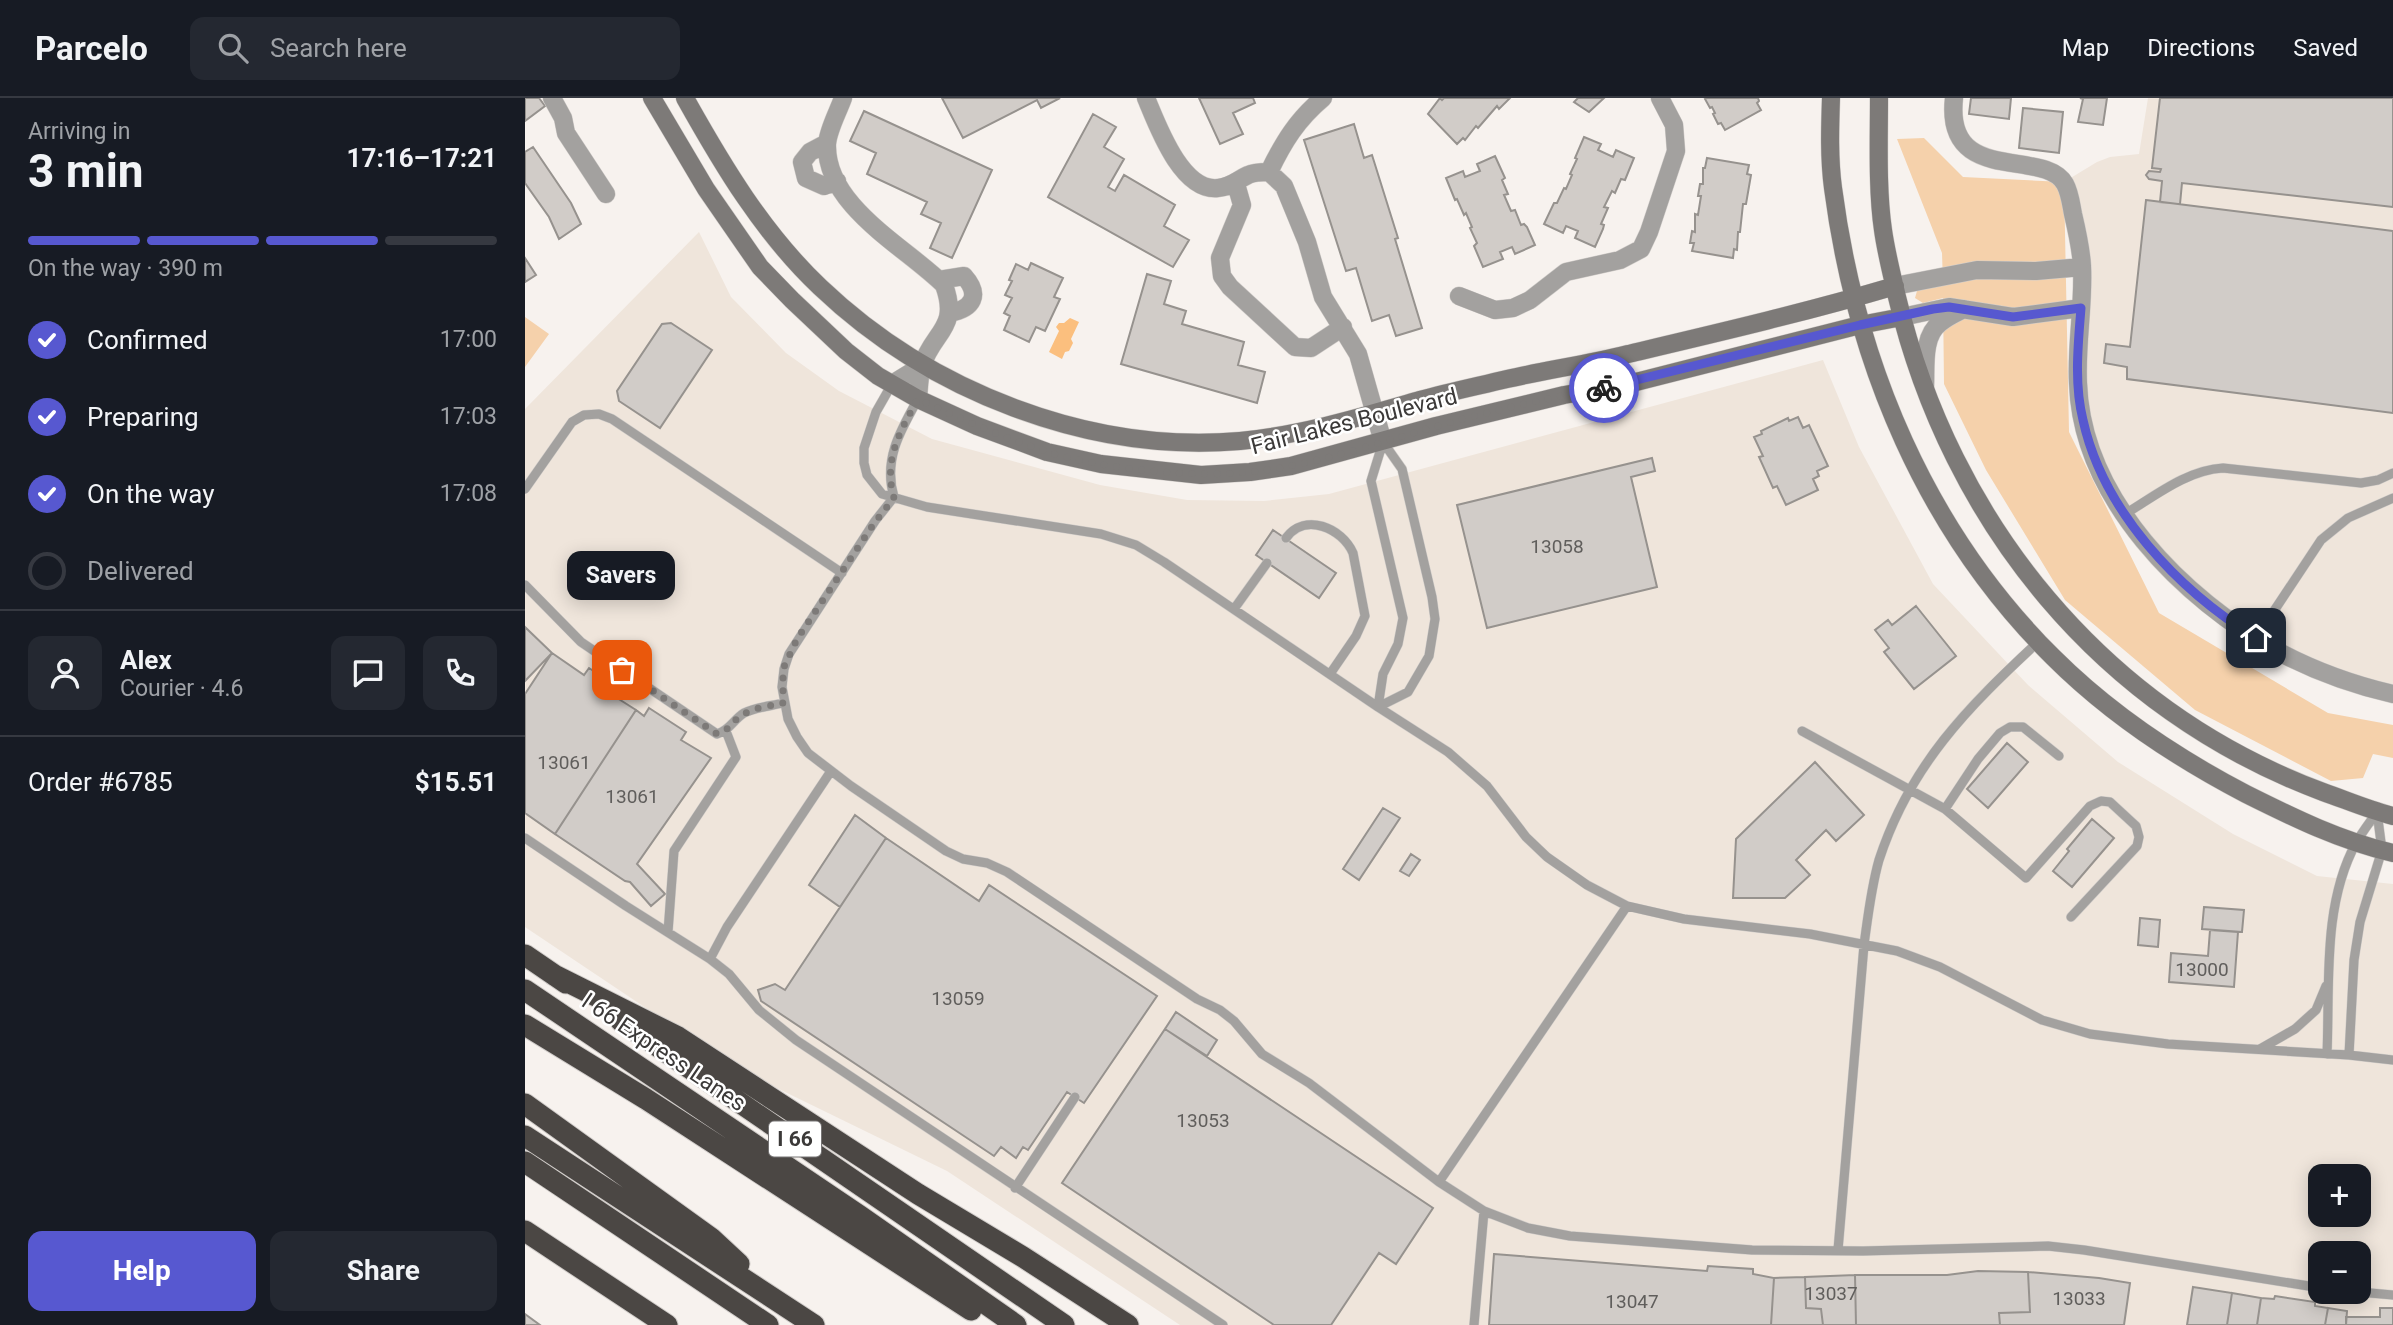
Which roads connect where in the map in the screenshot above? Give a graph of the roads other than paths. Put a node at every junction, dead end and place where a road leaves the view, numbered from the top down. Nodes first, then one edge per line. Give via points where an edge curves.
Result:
1 (552, 98) edge
2 (652, 98) edge
3 (685, 98) edge
4 (843, 98) edge
5 (1146, 98) edge
6 (1323, 98) edge
7 (1660, 98) edge
8 (1831, 98) edge
9 (1879, 98) edge
10 (1954, 98) edge
11 (827, 143) junction
12 (1269, 172) junction
13 (837, 181) junction
14 (1236, 184) junction
15 (606, 194) dead end
16 (2082, 267) junction
17 (939, 280) junction
18 (1895, 286) junction
19 (1459, 296) dead end
20 (1853, 299) junction
21 (2081, 308) junction
22 (1964, 309) junction
23 (949, 313) junction
24 (1902, 317) junction
25 (1860, 325) junction
26 (1343, 327) junction
27 (923, 365) junction
28 (892, 384) junction
29 (1925, 390) junction
30 (918, 399) junction
31 (1375, 414) junction
32 (1383, 442) junction
33 (2393, 473) edge
34 (525, 489) edge
35 (894, 498) junction
36 (2393, 498) edge
37 (2125, 514) junction
38 (1286, 538) dead end
39 (1267, 563) dead end
40 (842, 573) junction
41 (525, 585) edge
42 (1234, 609) junction
43 (2256, 638) junction
44 (2038, 642) junction
45 (1330, 674) junction
46 (2393, 694) edge
47 (783, 703) junction
48 (1378, 707) junction
49 (726, 731) junction
50 (1802, 731) dead end
51 (2059, 756) dead end
52 (831, 771) junction
53 (1909, 790) junction
54 (1945, 809) junction
55 (2385, 814) edge
56 (525, 838) edge
57 (2356, 844) junction
58 (2387, 851) edge
59 (1627, 906) junction
60 (2071, 917) dead end
61 (668, 932) junction
62 (1864, 944) junction
63 (525, 955) edge
64 (710, 959) junction
65 (554, 975) junction
66 (2328, 981) junction
67 (525, 990) edge
68 (525, 1025) edge
69 (2259, 1050) junction
70 (2327, 1054) junction
71 (2349, 1055) junction
72 (2393, 1060) edge
73 (1075, 1097) dead end
74 (525, 1104) edge
75 (525, 1136) edge
76 (525, 1162) edge
77 (1439, 1182) junction
78 (1015, 1188) junction
79 (1485, 1211) junction
80 (525, 1231) edge
81 (1838, 1250) junction
82 (2308, 1286) edge
83 (2371, 1293) edge
84 (2393, 1295) edge
85 (779, 1302) junction
86 (667, 1325) edge
87 (768, 1325) edge
88 (814, 1325) edge
89 (997, 1325) edge
90 (1016, 1325) edge
91 (1064, 1325) edge
92 (1128, 1325) edge
93 (1223, 1325) edge
94 (1474, 1325) edge

1 - 15 street via 566,133
2 - 28 street, Fair Lakes Boulevard via 706,189 760,267 846,351
3 - 27 street, Fair Lakes Boulevard via 733,181 786,252 876,335
4 - 11 street
5 - 14 street via 1182,169 1215,189
6 - 12 street via 1285,139
7 - 19 street via 1674,125 1676,151 1640,248 1620,260 1566,272 1513,308 1496,310
8 - 20 street via 1833,186
9 - 18 street via 1882,229
10 - 16 street via 1954,120 1969,148 1987,158 2054,173 2064,182
11 - 13 street
11 - 13 street via 802,162 806,178 824,186
12 - 14 street via 1249,174
12 - 26 street via 1284,186 1323,297
13 - 17 street via 856,211
14 - 26 street via 1242,205 1220,258 1222,276 1230,287 1295,347 1311,348
16 - 18 street, Fair Lakes Boulevard via 1977,270
16 - 21 street
17 - 23 street via 951,303
17 - 23 street via 964,276 971,284 974,295 969,305
18 - 20 street, Fair Lakes Boulevard
18 - 24 street
20 - 25 street
20 - 31 street, Fair Lakes Boulevard
21 - 22 street, Fair Lakes Boulevard via 2013,317
21 - 37 street via 2077,380 2082,420 2098,467
22 - 24 street, Fair Lakes Boulevard via 1933,309
22 - 29 street via 1930,334
23 - 27 street
24 - 25 street, Fair Lakes Boulevard
24 - 29 street
25 - 32 street, Fair Lakes Boulevard
25 - 44 street via 1902,439 1935,504 1966,552
26 - 31 street via 1358,354
27 - 28 street
27 - 30 street
27 - 31 street, Fair Lakes Boulevard via 996,401 1067,425 1174,443 1285,436
28 - 30 street, Fair Lakes Boulevard
28 - 35 lane via 868,432 864,463 874,486
29 - 55 street via 1955,460 2011,554 2100,655 2207,736 2272,771
30 - 32 street, Fair Lakes Boulevard via 1047,452 1101,464 1201,475 1291,466
30 - 35 lane via 893,449 890,483
31 - 32 street
32 - 48 lane via 1371,481 1403,618 1398,644 1383,674
32 - 48 lane via 1402,469 1435,619 1429,656 1408,692
33 - 37 lane via 2361,482 2206,469
34 - 40 lane via 572,422 599,414
35 - 40 lane
35 - 42 lane via 1126,542
36 - 43 lane via 2348,518 2321,541
37 - 43 street via 2197,594
38 - 45 lane via 1301,526 1317,524 1341,536 1353,553 1365,615
39 - 42 lane
40 - 47 lane via 789,654 783,669
41 - 49 lane via 581,642 717,734
42 - 45 lane
43 - 46 street via 2311,667
44 - 53 lane via 1977,699 1927,760
44 - 57 street via 2121,717 2216,779
45 - 48 lane
47 - 49 lane via 746,712
47 - 52 lane via 808,753
48 - 59 lane via 1467,767 1547,857
49 - 61 lane via 736,757 674,851
50 - 53 lane
51 - 54 lane via 2024,727 2010,727 1978,760
52 - 64 lane
52 - 77 lane via 946,851 1007,872 1220,1010 1262,1054 1309,1083
53 - 54 lane
53 - 62 lane via 1879,862
54 - 60 lane via 2026,878 2089,806 2110,802 2136,826 2137,846
55 - 57 lane
55 - 58 lane
56 - 61 lane
57 - 58 street
57 - 66 lane via 2342,879 2328,955
58 - 71 lane via 2360,922
59 - 62 lane via 1684,919
59 - 77 lane
61 - 64 lane
62 - 69 lane via 1940,967 2042,1020 2090,1034
62 - 81 lane
63 - 65 highway, I 66
64 - 78 lane via 759,1010 796,1040
65 - 91 highway, I 66
65 - 92 highway via 678,1037
66 - 69 lane via 2316,1010 2295,1030
66 - 70 lane
67 - 90 highway, I 66 Express Lanes
68 - 89 highway
69 - 70 lane
70 - 71 lane
71 - 72 lane
73 - 78 lane
74 - 85 highway via 711,1238
75 - 85 highway
76 - 87 highway
77 - 79 lane
78 - 93 lane
79 - 81 lane via 1528,1228 1570,1236 1752,1250
79 - 94 lane
80 - 86 highway
81 - 82 lane via 2057,1247
83 - 84 lane
85 - 88 highway

